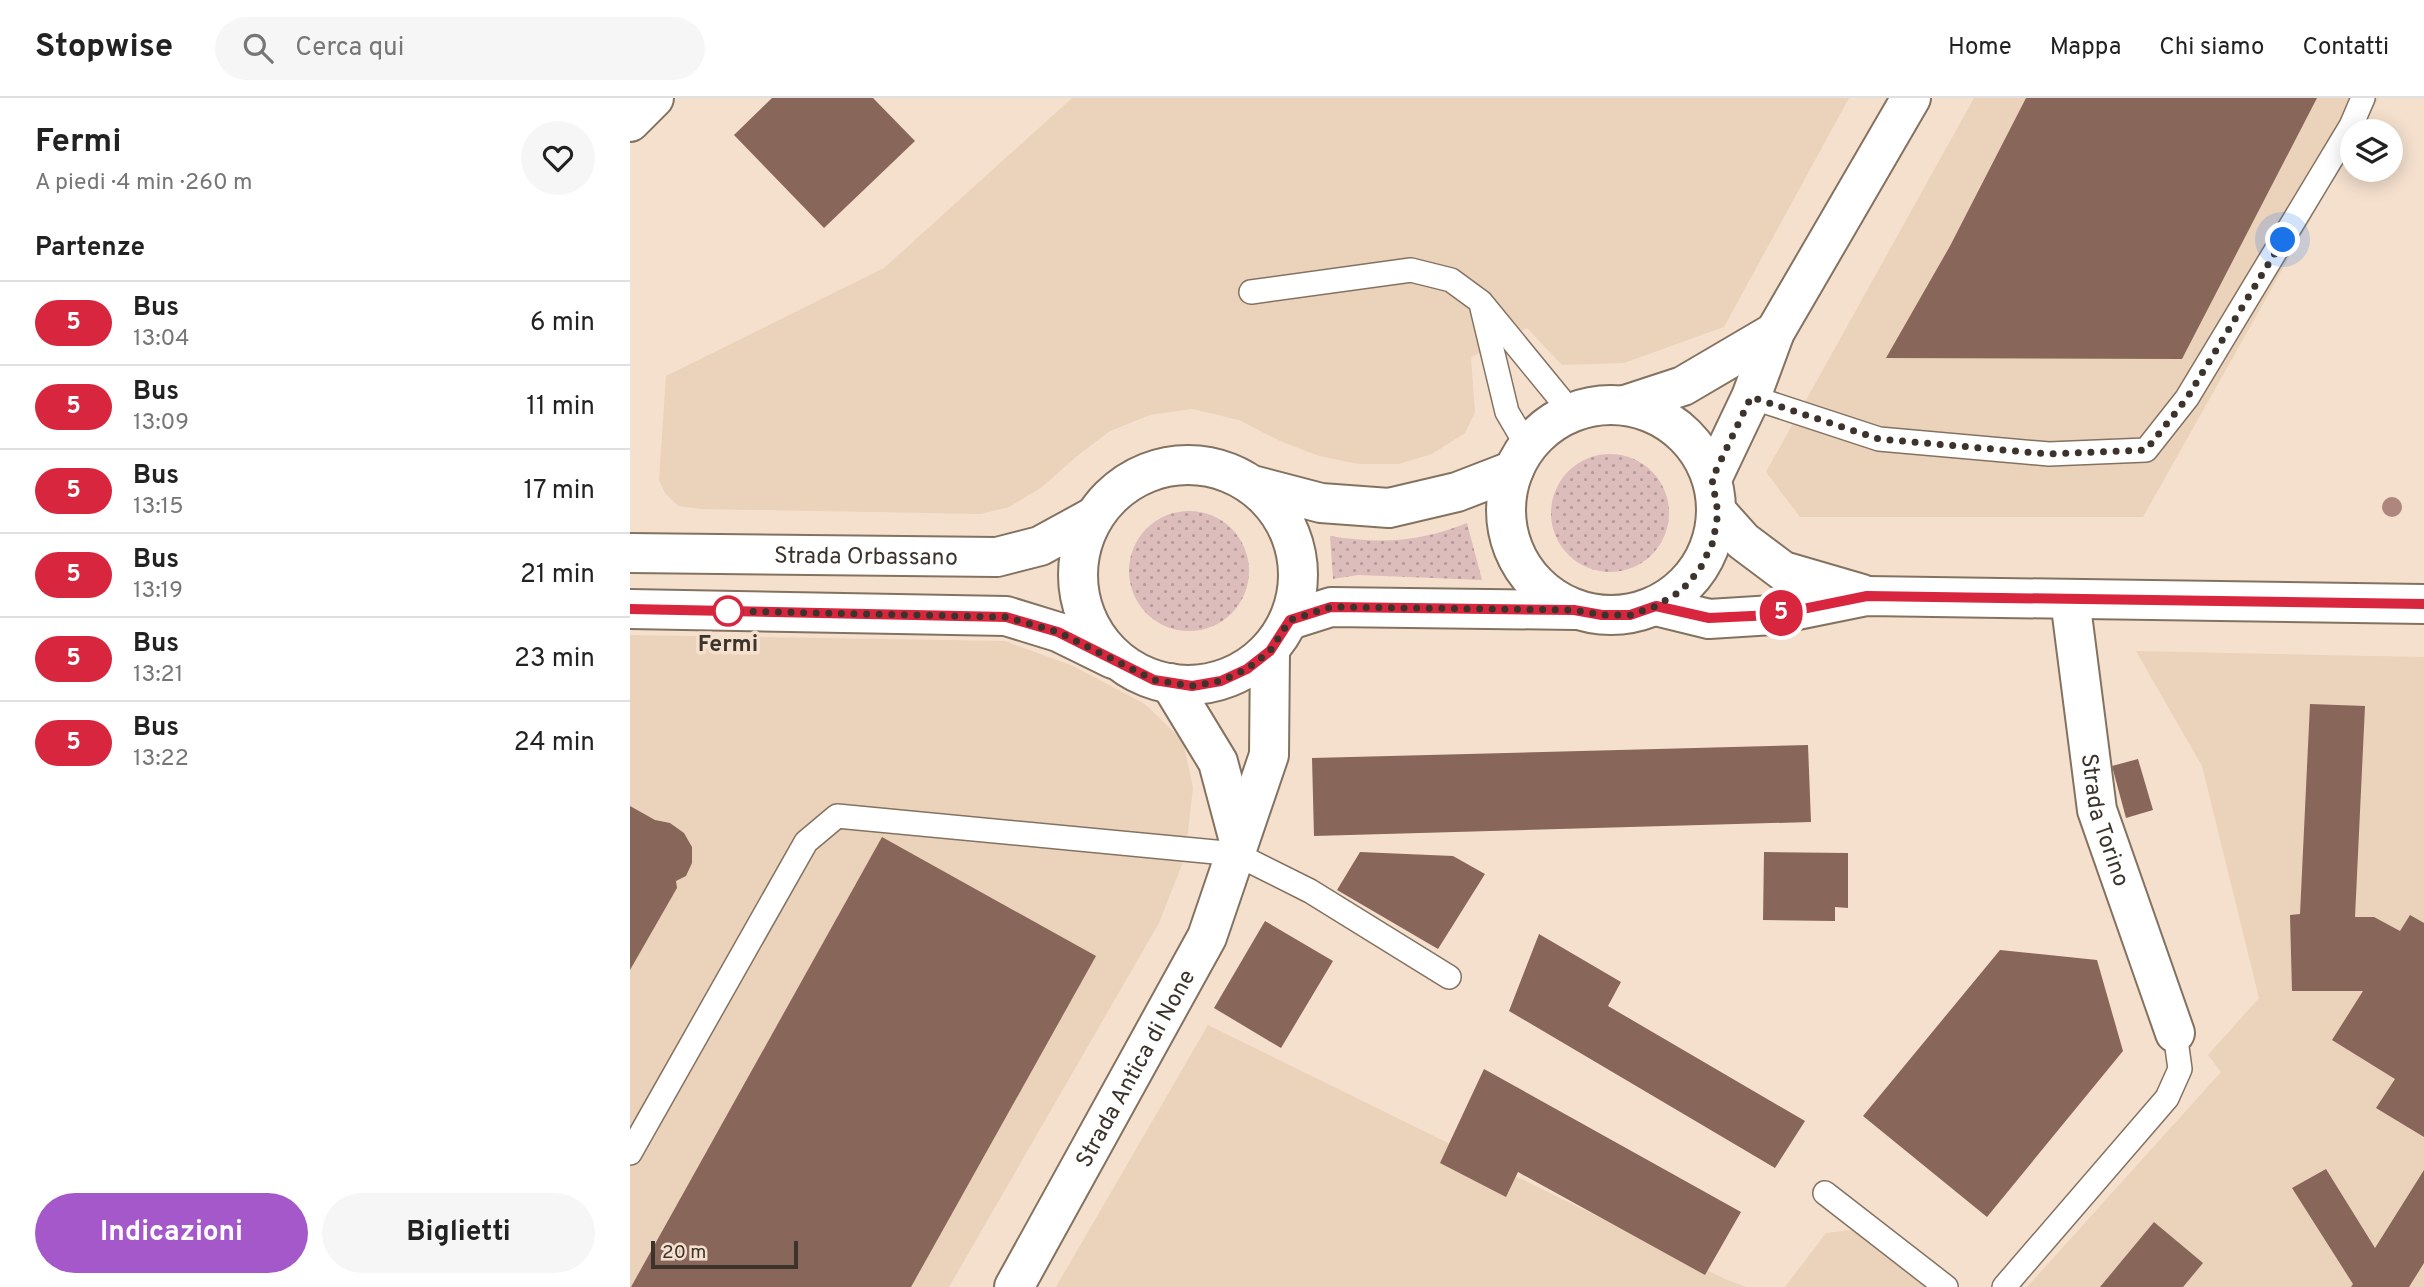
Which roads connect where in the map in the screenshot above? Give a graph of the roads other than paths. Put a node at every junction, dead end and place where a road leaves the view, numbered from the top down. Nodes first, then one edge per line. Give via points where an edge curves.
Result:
1 (654, 98) edge
2 (1911, 98) edge
3 (2363, 98) edge
4 (630, 122) edge
5 (1251, 292) dead end
6 (1481, 302) junction
7 (1776, 332) junction
8 (1751, 397) junction
9 (1625, 405) junction
10 (1571, 412) junction
11 (1520, 458) junction
12 (1256, 486) junction
13 (1715, 496) junction
14 (1093, 517) junction
15 (630, 553) edge
16 (1867, 596) junction
17 (2070, 599) junction
18 (2424, 604) edge
19 (1656, 606) junction
20 (630, 610) edge
21 (1574, 610) junction
22 (1280, 635) junction
23 (1121, 662) junction
24 (1170, 683) junction
25 (1237, 848) junction
26 (1449, 977) dead end
27 (2175, 1033) joint
28 (630, 1153) edge
29 (1825, 1193) dead end
30 (1014, 1287) edge
31 (1946, 1287) edge
32 (2004, 1287) edge

1 - 4 main road
2 - 7 main road
3 - 8 lane via 2351,126 2187,398 2146,450 2049,454 1879,439
5 - 6 lane via 1411,270 1451,280
6 - 10 lane
6 - 11 lane
7 - 8 main road
7 - 9 main road via 1683,386
8 - 13 main road
9 - 10 main road
9 - 13 main road via 1680,429 1700,452
10 - 11 main road via 1547,426
11 - 12 main road via 1457,492 1389,508 1321,503
11 - 21 main road via 1506,497 1514,552 1529,576
12 - 14 main road via 1222,469 1186,464 1161,468 1118,489
12 - 22 main road via 1281,513 1296,547 1300,584
13 - 16 main road via 1743,541 1783,571
13 - 19 main road via 1713,542 1700,569 1681,591
14 - 15 main road, Strada Orbassano via 1040,546 997,557
14 - 23 main road via 1079,552 1078,589 1100,642
16 - 17 main road
16 - 19 main road via 1773,615 1709,618
17 - 18 main road
17 - 27 main road, Strada Torino via 2097,810
19 - 21 main road via 1630,615
20 - 23 main road via 1006,617 1058,632
21 - 22 main road via 1331,607
22 - 24 main road via 1247,669 1221,681 1192,686
22 - 25 main road, Strada Antica di None via 1269,755
23 - 24 main road via 1154,680
24 - 25 main road via 1218,762
25 - 26 lane
25 - 28 lane via 836,816 806,842
25 - 30 main road, Strada Antica di None via 1207,937
27 - 32 lane via 2179,1069 2167,1098
29 - 31 lane

